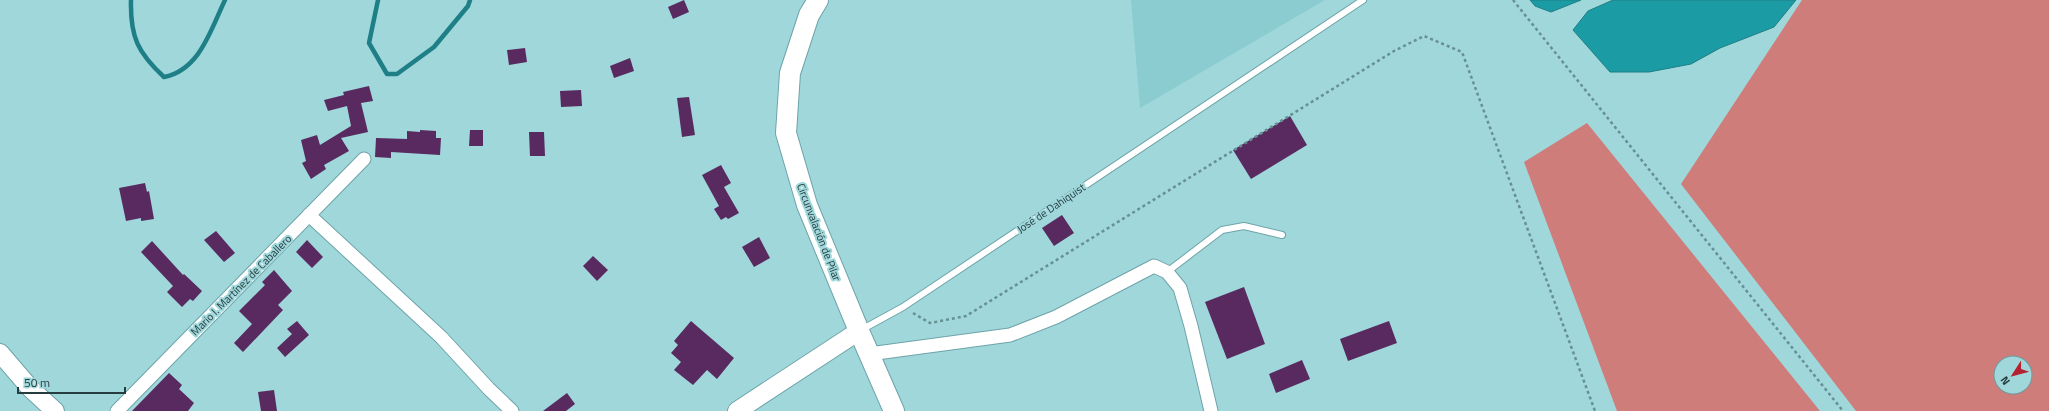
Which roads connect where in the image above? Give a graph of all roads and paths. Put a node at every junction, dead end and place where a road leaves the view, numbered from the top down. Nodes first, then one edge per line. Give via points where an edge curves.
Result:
1 (818, 0) edge
2 (1363, 0) edge
3 (1514, 0) edge
4 (364, 159) dead end
5 (309, 216) junction
6 (1282, 235) dead end
7 (1167, 272) junction
8 (903, 307) junction
9 (859, 331) junction
10 (0, 353) edge
11 (869, 354) junction
12 (55, 411) edge
13 (117, 411) edge
14 (512, 411) edge
15 (737, 411) edge
16 (894, 411) edge
17 (1211, 411) edge
18 (1595, 411) edge
19 (1843, 411) edge

1 - 9 main road, Circunvalación de Pilar via 809,16 790,73 786,134 806,205
2 - 8 lane, José de Dahiquist
3 - 19 path
4 - 5 street, Mario I. Martínez de Caballero
5 - 13 street, Mario I. Martínez de Caballero
5 - 14 street via 441,337 488,389
6 - 7 lane via 1244,226 1222,230
7 - 11 street via 1154,266 1056,317 1010,335
7 - 17 street via 1180,288
8 - 9 lane, José de Dahiquist
8 - 18 path via 930,323 966,316 1394,51 1424,36 1462,52
9 - 11 main road, Circunvalación de Pilar
9 - 15 main road, José de Dahiquist
10 - 12 main road via 30,388
11 - 16 main road, Circunvalación de Pilar

